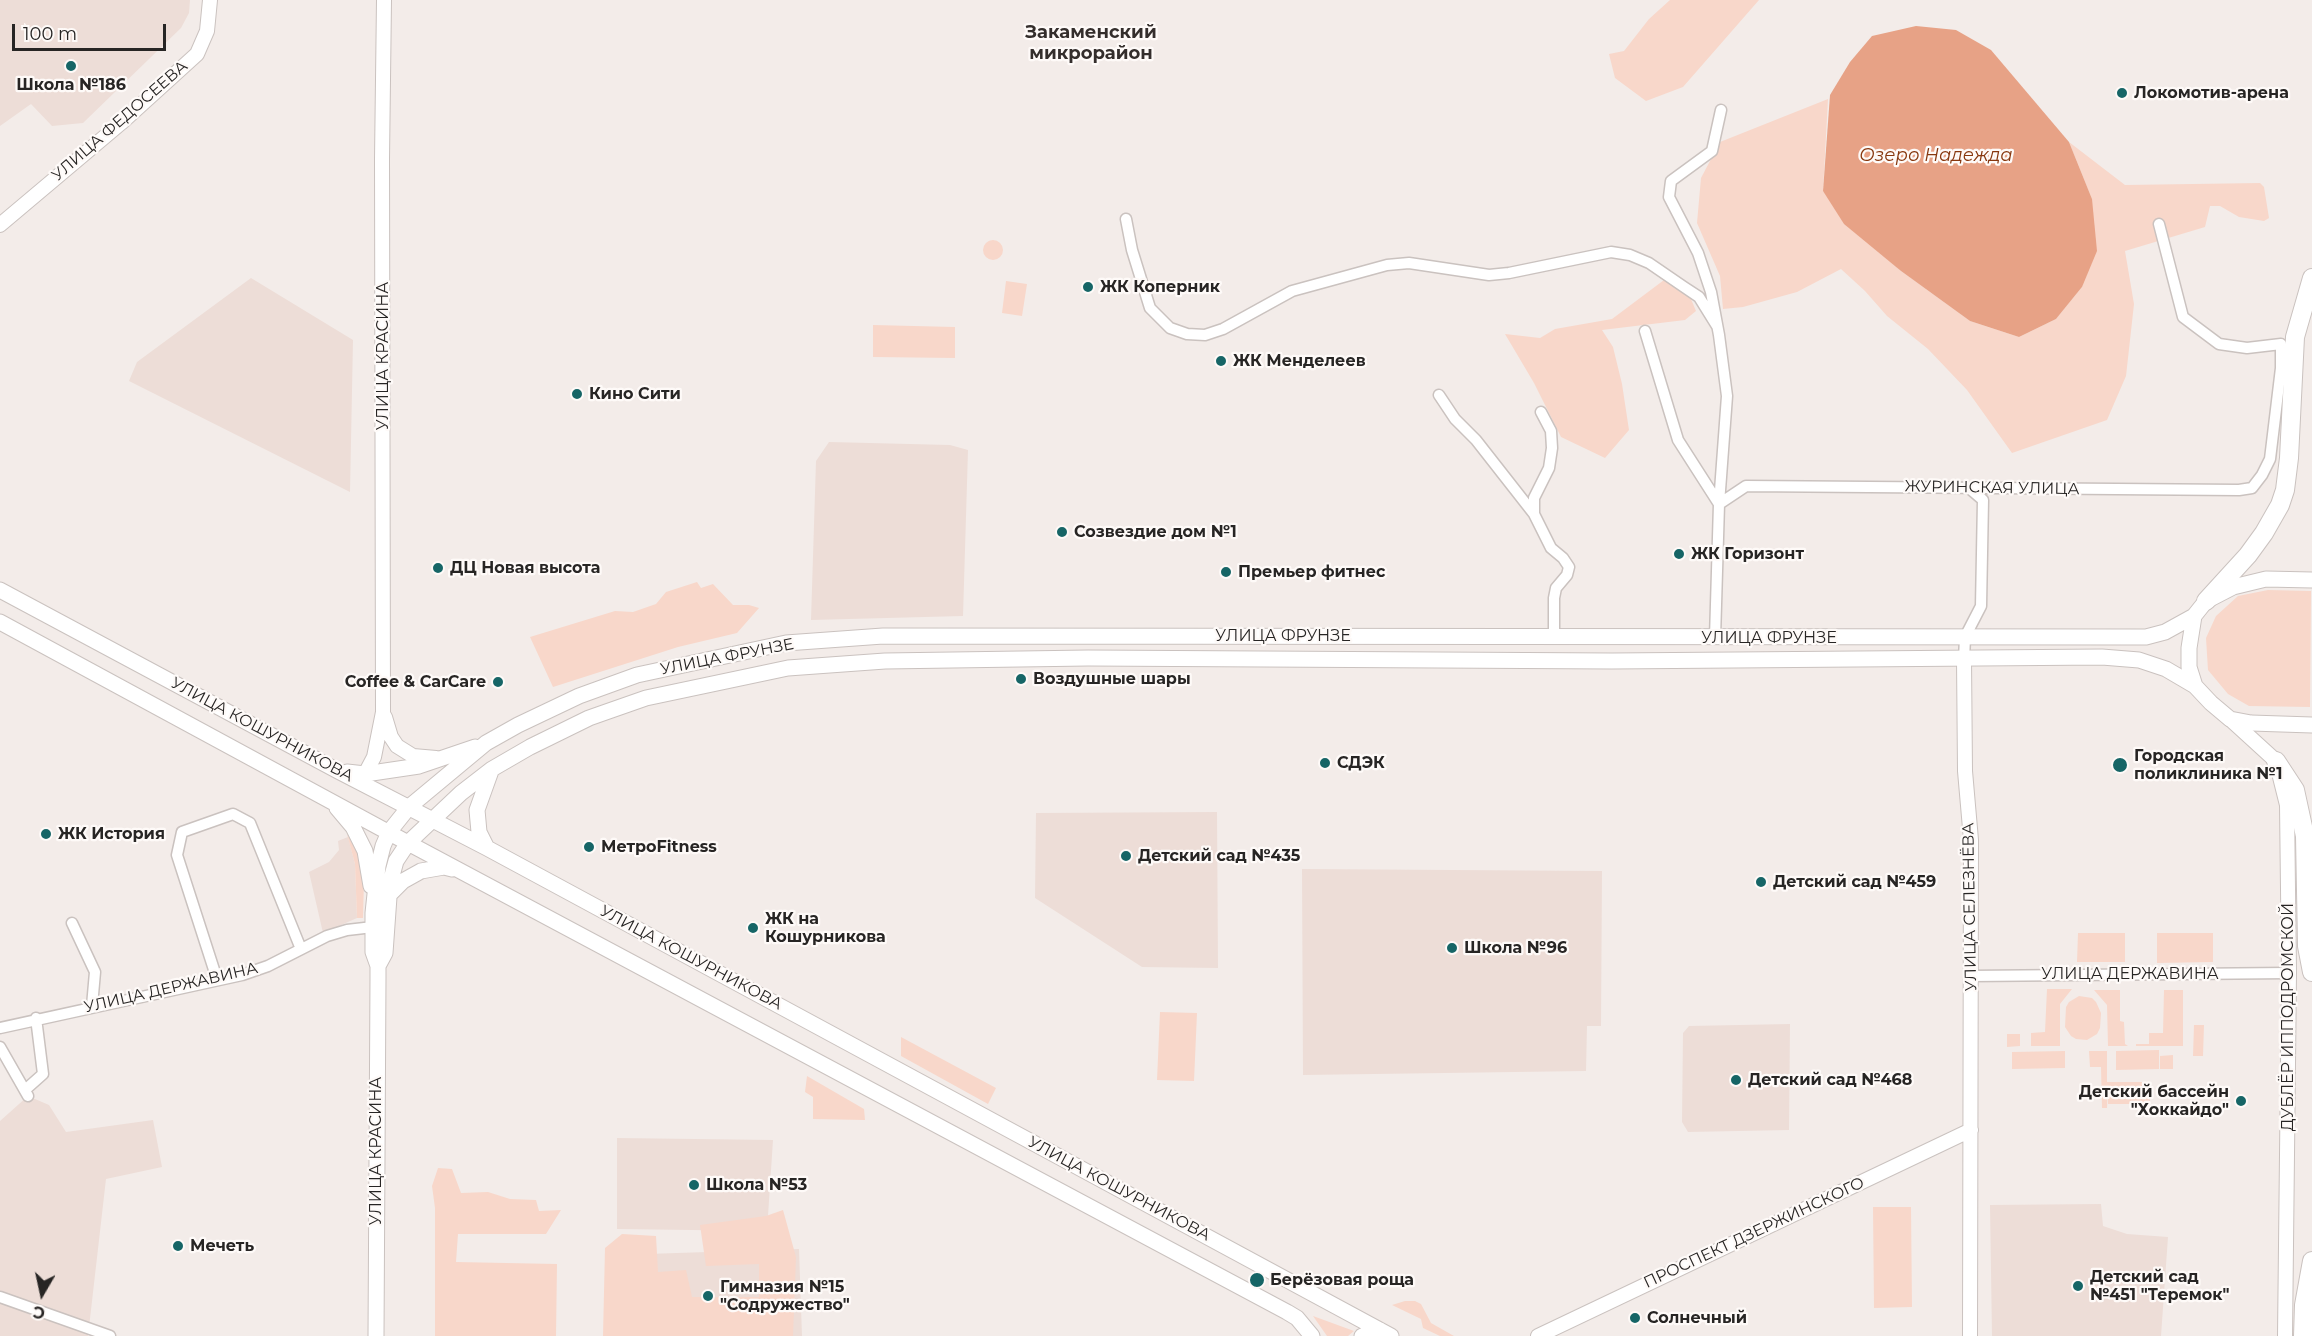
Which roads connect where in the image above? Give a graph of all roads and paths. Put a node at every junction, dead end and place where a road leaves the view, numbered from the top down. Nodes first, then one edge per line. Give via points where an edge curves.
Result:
1 (210, 0) edge
2 (384, 0) edge
3 (1721, 110) dead end
4 (1126, 219) dead end
5 (2159, 224) dead end
6 (0, 225) edge
7 (2312, 278) edge
8 (1717, 326) junction
9 (1645, 331) dead end
10 (1439, 395) dead end
11 (1541, 412) dead end
12 (1969, 488) junction
13 (1719, 504) junction
14 (1533, 514) junction
15 (2312, 580) edge
16 (0, 590) edge
17 (2206, 601) junction
18 (2194, 616) junction
19 (0, 621) edge
20 (1167, 635) junction
21 (1272, 636) junction
22 (1965, 637) junction
23 (1554, 638) junction
24 (1715, 638) junction
25 (1168, 658) junction
26 (1272, 659) junction
27 (1964, 660) junction
28 (2195, 686) junction
29 (383, 712) junction
30 (2230, 719) junction
31 (2312, 726) edge
32 (486, 743) junction
33 (443, 758) junction
34 (2276, 761) junction
35 (492, 769) junction
36 (338, 771) junction
37 (365, 774) junction
38 (331, 801) junction
39 (409, 807) junction
40 (433, 820) junction
41 (389, 832) junction
42 (408, 843) junction
43 (488, 848) junction
44 (463, 872) junction
45 (382, 897) junction
46 (72, 923) dead end
47 (373, 927) junction
48 (301, 949) junction
49 (378, 966) junction
50 (2312, 972) edge
51 (2289, 973) junction
52 (1970, 976) junction
53 (217, 979) junction
54 (92, 1006) junction
55 (36, 1018) junction
56 (0, 1028) edge
57 (0, 1047) edge
58 (1971, 1130) junction
59 (2312, 1261) edge
60 (0, 1297) edge
61 (1385, 1333) edge
62 (110, 1336) edge
63 (376, 1336) edge
64 (1312, 1336) edge
65 (1362, 1336) edge
66 (1538, 1336) edge
67 (1970, 1336) edge
68 (2285, 1336) edge
69 (2303, 1336) edge

1 - 6 street, УЛИЦА ФЕДОСЕЕВА via 207,32 197,54
2 - 29 street, УЛИЦА КРАСИНА
3 - 8 street via 1712,151 1671,181 1669,197 1698,253
4 - 8 street via 1150,308 1170,328 1187,334 1204,335 1223,329 1292,291 1387,265 1409,263 1489,275 1611,252 1649,263 1699,297
5 - 12 street, ЖУРИНСКАЯ УЛИЦА via 2183,317 2219,344 2247,348 2281,344 2270,459 2262,475 2252,488 2238,490
7 - 17 highway via 2295,337 2285,490 2264,533
8 - 13 street via 1727,396
9 - 13 street via 1678,440
10 - 14 street
11 - 14 street via 1551,431 1552,448 1549,468 1534,498
12 - 13 street, ЖУРИНСКАЯ УЛИЦА via 1746,486
12 - 22 street, УЛИЦА СЕЛЕЗНЁВА via 1983,500 1981,606
13 - 24 street
14 - 23 street via 1551,548 1569,567 1556,588
15 - 17 main road via 2266,579 2233,587
16 - 36 main road, УЛИЦА КОШУРНИКОВА
17 - 18 main road
18 - 22 main road, УЛИЦА ФРУНЗЕ via 2146,638
18 - 28 main road via 2189,667
19 - 38 main road, УЛИЦА КОШУРНИКОВА
20 - 21 main road, УЛИЦА ФРУНЗЕ
20 - 25 main road
20 - 32 main road, УЛИЦА ФРУНЗЕ via 883,636 786,643 637,675 548,711
21 - 23 main road, УЛИЦА ФРУНЗЕ
21 - 26 main road
22 - 24 main road, УЛИЦА ФРУНЗЕ
22 - 27 street, УЛИЦА СЕЛЕЗНЁВА
23 - 24 main road, УЛИЦА ФРУНЗЕ
25 - 26 main road, УЛИЦА ФРУНЗЕ
25 - 35 main road, УЛИЦА ФРУНЗЕ via 885,661 788,668 646,698 589,718
26 - 27 main road, УЛИЦА ФРУНЗЕ
27 - 28 main road, УЛИЦА ФРУНЗЕ via 2139,660 2166,669
27 - 52 street, УЛИЦА СЕЛЕЗНЁВА via 1965,771 1971,840
28 - 30 main road, УЛИЦА ФРУНЗЕ
29 - 33 street, УЛИЦА КРАСИНА via 397,746 423,759
29 - 37 street, УЛИЦА КРАСИНА via 374,757
30 - 31 main road
30 - 34 street
32 - 33 main road
32 - 39 main road, УЛИЦА ФРУНЗЕ
33 - 37 main road via 419,766
34 - 50 highway via 2295,790 2305,836 2307,946
34 - 51 street, ДУБЛЁР ИППОДРОМСКОЙ via 2287,805
35 - 40 main road, УЛИЦА ФРУНЗЕ
35 - 43 main road via 477,810 479,832
36 - 37 main road
36 - 39 main road, УЛИЦА КОШУРНИКОВА
38 - 41 main road, УЛИЦА КОШУРНИКОВА
38 - 45 main road via 353,827
39 - 40 main road, УЛИЦА КОШУРНИКОВА
39 - 41 main road, УЛИЦА ФРУНЗЕ
40 - 42 main road, УЛИЦА ФРУНЗЕ
40 - 43 main road, УЛИЦА КОШУРНИКОВА
41 - 42 main road, УЛИЦА КОШУРНИКОВА
41 - 45 main road, УЛИЦА КРАСИНА via 378,866
42 - 44 main road, УЛИЦА КОШУРНИКОВА
42 - 45 main road, УЛИЦА КРАСИНА via 396,861
43 - 61 main road, УЛИЦА КОШУРНИКОВА
44 - 45 main road via 444,867 421,871
44 - 64 main road, УЛИЦА КОШУРНИКОВА via 1287,1312
45 - 47 main road, УЛИЦА КРАСИНА
45 - 49 main road, УЛИЦА КРАСИНА via 387,946
46 - 54 street via 95,972
47 - 48 street, УЛИЦА ДЕРЖАВИНА via 327,936
47 - 49 main road, УЛИЦА КРАСИНА via 373,952
48 - 53 street, УЛИЦА ДЕРЖАВИНА via 259,969
48 - 53 street via 250,823 233,814 182,832 177,855
49 - 63 main road, УЛИЦА КРАСИНА
51 - 52 street, УЛИЦА ДЕРЖАВИНА
51 - 68 street, ДУБЛЁР ИППОДРОМСКОЙ
52 - 58 street, УЛИЦА СЕЛЕЗНЁВА
53 - 54 street, УЛИЦА ДЕРЖАВИНА
54 - 55 street, УЛИЦА ДЕРЖАВИНА
55 - 56 street, УЛИЦА ДЕРЖАВИНА
55 - 57 street via 43,1074 27,1093
58 - 66 street, ПРОСПЕКТ ДЗЕРЖИНСКОГО
58 - 67 street, УЛИЦА СЕЛЕЗНЁВА
59 - 69 highway
60 - 62 street
61 - 65 main road

